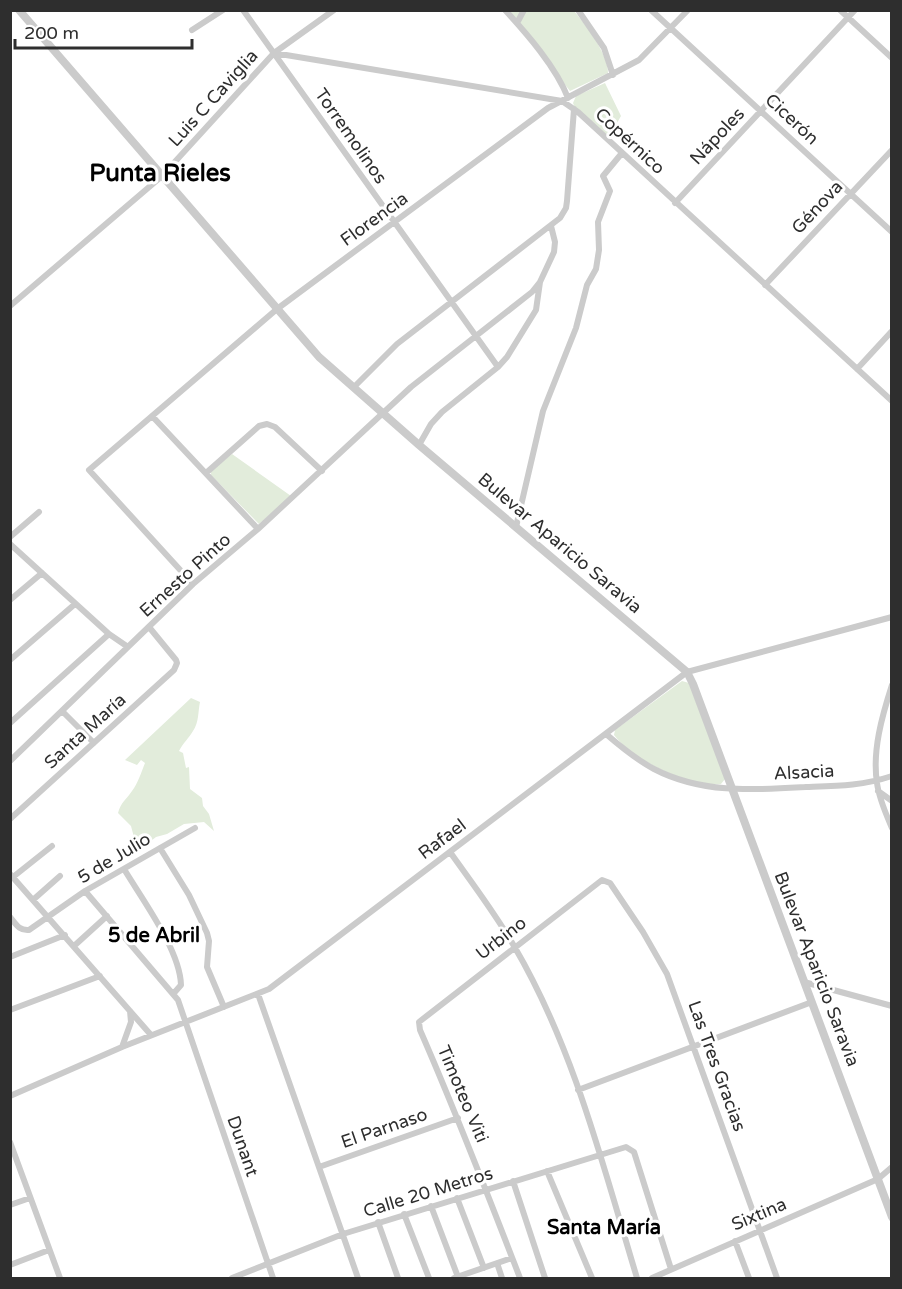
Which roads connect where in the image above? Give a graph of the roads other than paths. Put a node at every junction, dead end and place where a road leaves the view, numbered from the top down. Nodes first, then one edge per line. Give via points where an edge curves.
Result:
1 (19, 10) edge
2 (223, 10) edge
3 (243, 10) edge
4 (334, 10) edge
5 (505, 10) edge
6 (524, 10) edge
7 (578, 10) edge
8 (651, 10) edge
9 (688, 10) edge
10 (840, 10) edge
11 (855, 10) edge
12 (848, 18) junction
13 (517, 23) junction
14 (671, 29) junction
15 (192, 30) dead end
16 (274, 53) junction
17 (891, 58) edge
18 (613, 75) junction
19 (565, 99) junction
20 (574, 109) junction
21 (761, 110) junction
22 (891, 150) edge
23 (622, 153) junction
24 (162, 176) junction
25 (850, 194) junction
26 (675, 203) junction
27 (394, 222) junction
28 (551, 226) junction
29 (891, 232) edge
30 (540, 282) junction
31 (765, 285) junction
32 (451, 302) junction
33 (10, 306) edge
34 (276, 309) junction
35 (891, 331) edge
36 (475, 336) junction
37 (498, 367) junction
38 (857, 369) junction
39 (354, 387) junction
40 (891, 401) edge
41 (382, 414) junction
42 (152, 416) junction
43 (419, 445) junction
44 (322, 471) junction
45 (206, 473) junction
46 (39, 512) dead end
47 (516, 527) junction
48 (258, 529) junction
49 (10, 537) edge
50 (10, 544) edge
51 (42, 573) junction
52 (193, 584) junction
53 (10, 600) edge
54 (75, 604) junction
55 (891, 617) edge
56 (149, 627) junction
57 (109, 634) junction
58 (128, 647) junction
59 (10, 660) edge
60 (687, 672) junction
61 (891, 685) edge
62 (62, 711) junction
63 (10, 723) edge
64 (606, 734) junction
65 (94, 743) junction
66 (11, 758) edge
67 (891, 776) edge
68 (876, 782) junction
69 (732, 789) junction
70 (878, 791) junction
71 (891, 801) edge
72 (10, 819) edge
73 (891, 825) edge
74 (195, 828) dead end
75 (52, 846) dead end
76 (160, 848) junction
77 (450, 852) junction
78 (124, 868) junction
79 (12, 876) edge
80 (60, 876) dead end
81 (602, 880) joint
82 (86, 891) junction
83 (34, 899) junction
84 (107, 916) junction
85 (10, 917) edge
86 (50, 917) junction
87 (65, 935) junction
88 (74, 946) junction
89 (515, 946) junction
90 (10, 957) edge
91 (100, 976) junction
92 (804, 982) junction
93 (174, 993) junction
94 (258, 994) junction
95 (812, 1002) junction
96 (891, 1006) edge
97 (224, 1007) junction
98 (10, 1010) edge
99 (130, 1010) junction
100 (419, 1022) joint
101 (185, 1023) junction
102 (151, 1035) junction
103 (122, 1047) junction
104 (695, 1047) junction
105 (578, 1090) junction
106 (10, 1096) edge
107 (458, 1118) junction
108 (10, 1142) edge
109 (600, 1154) junction
110 (319, 1167) junction
111 (891, 1167) edge
112 (547, 1171) junction
113 (878, 1179) junction
114 (513, 1181) junction
115 (487, 1190) junction
116 (30, 1198) junction
117 (457, 1198) junction
118 (10, 1205) edge
119 (431, 1206) junction
120 (404, 1214) junction
121 (891, 1217) edge
122 (378, 1222) junction
123 (761, 1229) junction
124 (343, 1234) junction
125 (735, 1241) junction
126 (50, 1250) junction
127 (512, 1258) junction
128 (268, 1263) junction
129 (497, 1263) junction
130 (10, 1265) edge
131 (481, 1269) junction
132 (671, 1269) junction
133 (60, 1278) edge
134 (232, 1278) edge
135 (273, 1278) edge
136 (358, 1278) edge
137 (398, 1278) edge
138 (429, 1278) edge
139 (456, 1278) edge
140 (481, 1278) edge
141 (502, 1278) edge
142 (520, 1278) edge
143 (545, 1278) edge
144 (592, 1278) edge
145 (637, 1278) edge
146 (652, 1278) edge
147 (749, 1278) edge
148 (777, 1278) edge

1 - 24 street, Bulevar Aparicio Saravia
2 - 15 street
3 - 16 street, Torremolinos
4 - 16 street, Luis C Caviglia
5 - 13 street
6 - 13 street
7 - 18 street via 600,42
8 - 14 street, Cicerón
9 - 14 street, Florencia
10 - 12 street
11 - 12 street, Nápoles
12 - 17 street
12 - 21 street, Nápoles
13 - 19 street via 561,83
14 - 18 street, Florencia via 639,60
14 - 21 street, Cicerón
16 - 19 street, Copérnico
16 - 24 street, Luis C Caviglia
16 - 27 street, Torremolinos
18 - 19 street, Florencia
19 - 20 street, Copérnico
19 - 27 street, Florencia
20 - 23 street, Copérnico
20 - 28 street via 566,208
21 - 25 street, Cicerón
21 - 26 street, Nápoles
22 - 25 street, Génova
23 - 26 street, Copérnico
23 - 47 street via 603,176 610,191 598,222 596,269 543,411
24 - 33 street, Luis C Caviglia
24 - 34 street, Bulevar Aparicio Saravia
25 - 29 street, Cicerón
25 - 31 street, Génova
26 - 31 street, Copérnico
27 - 32 street, Torremolinos
27 - 34 street, Florencia
28 - 30 street via 554,252
28 - 32 street
30 - 36 street, Ernesto Pinto
30 - 37 street via 536,310
31 - 38 street, Copérnico
32 - 36 street, Torremolinos
32 - 39 street via 398,344
34 - 39 street, Bulevar Aparicio Saravia via 319,357
34 - 42 street, Florencia
35 - 38 street
36 - 37 street, Torremolinos
36 - 41 street, Ernesto Pinto
37 - 43 street via 442,412
38 - 40 street, Copérnico
39 - 41 street, Bulevar Aparicio Saravia
41 - 43 street, Bulevar Aparicio Saravia
41 - 44 street, Ernesto Pinto
42 - 45 street
42 - 52 street, Florencia via 89,470
43 - 47 street, Bulevar Aparicio Saravia
44 - 45 street via 267,424 259,426
44 - 48 street, Ernesto Pinto
45 - 48 street
46 - 49 street
47 - 60 street, Bulevar Aparicio Saravia
48 - 52 street, Ernesto Pinto
50 - 51 street
51 - 53 street
51 - 54 street
52 - 56 street, Ernesto Pinto
54 - 57 street
54 - 59 street
55 - 60 street, Rafael
56 - 58 street, Ernesto Pinto
56 - 65 street, Santa María via 174,657 174,670
57 - 58 street
57 - 63 street
58 - 62 street, Ernesto Pinto
60 - 64 street, Rafael
60 - 69 street, Bulevar Aparicio Saravia
61 - 68 street via 879,733
62 - 65 street
62 - 66 street, Ernesto Pinto
64 - 69 street, Alsacia via 625,750 674,778
64 - 77 street, Rafael
65 - 72 street, Santa María
67 - 68 street, Alsacia
68 - 69 street, Alsacia
68 - 70 street
69 - 92 street, Bulevar Aparicio Saravia
70 - 71 street
70 - 73 street
74 - 76 street, 5 de Julio
75 - 79 street
76 - 78 street, 5 de Julio
76 - 97 street via 207,933 207,967
77 - 89 street
77 - 94 street, Rafael via 277,984
78 - 82 street, 5 de Julio
78 - 93 street via 176,961 181,985
79 - 83 street
80 - 83 street
81 - 89 street, Urbino
81 - 104 street, Las Tres Gracias via 610,883 644,932 667,974
82 - 84 street
82 - 86 street, 5 de Julio
83 - 86 street
84 - 88 street
84 - 93 street
85 - 86 street, 5 de Julio via 24,931
86 - 87 street
87 - 88 street
87 - 90 street
88 - 91 street
89 - 100 street, Urbino
89 - 105 street via 549,1015
91 - 98 street
91 - 99 street
92 - 95 street, Bulevar Aparicio Saravia
92 - 96 street
93 - 101 street, Dunant
94 - 97 street, Rafael
94 - 110 street
95 - 104 street
95 - 113 street, Bulevar Aparicio Saravia
97 - 101 street, Rafael
99 - 102 street
99 - 103 street via 130,1028
100 - 107 street, Timoteo Viti
101 - 102 street, Rafael
101 - 128 street, Dunant
102 - 103 street, Rafael
103 - 106 street, Rafael
104 - 105 street
104 - 123 street, Las Tres Gracias
105 - 109 street
107 - 110 street, El Parnaso
107 - 115 street, Timoteo Viti
108 - 116 street
109 - 112 street, Calle 20 Metros
109 - 132 street, Calle 20 Metros via 626,1147 634,1152
109 - 145 street
110 - 124 street
111 - 113 street, Sixtina
112 - 114 street, Calle 20 Metros
112 - 144 street
113 - 121 street, Bulevar Aparicio Saravia
113 - 123 street, Sixtina
114 - 115 street, Calle 20 Metros
114 - 143 street
115 - 117 street, Calle 20 Metros
115 - 127 street, Timoteo Viti
116 - 118 street
116 - 126 street
117 - 119 street, Calle 20 Metros
117 - 131 street
119 - 120 street, Calle 20 Metros
119 - 139 street
120 - 122 street, Calle 20 Metros
120 - 138 street
122 - 124 street, Calle 20 Metros
122 - 137 street
123 - 125 street, Sixtina
123 - 148 street, Las Tres Gracias
124 - 128 street, Calle 20 Metros
124 - 136 street
125 - 132 street, Sixtina
125 - 147 street
126 - 130 street
126 - 133 street
127 - 129 street
127 - 142 street, Timoteo Viti
128 - 134 street, Calle 20 Metros
128 - 135 street, Dunant
129 - 131 street
129 - 141 street
131 - 139 street
131 - 140 street
132 - 146 street, Sixtina

